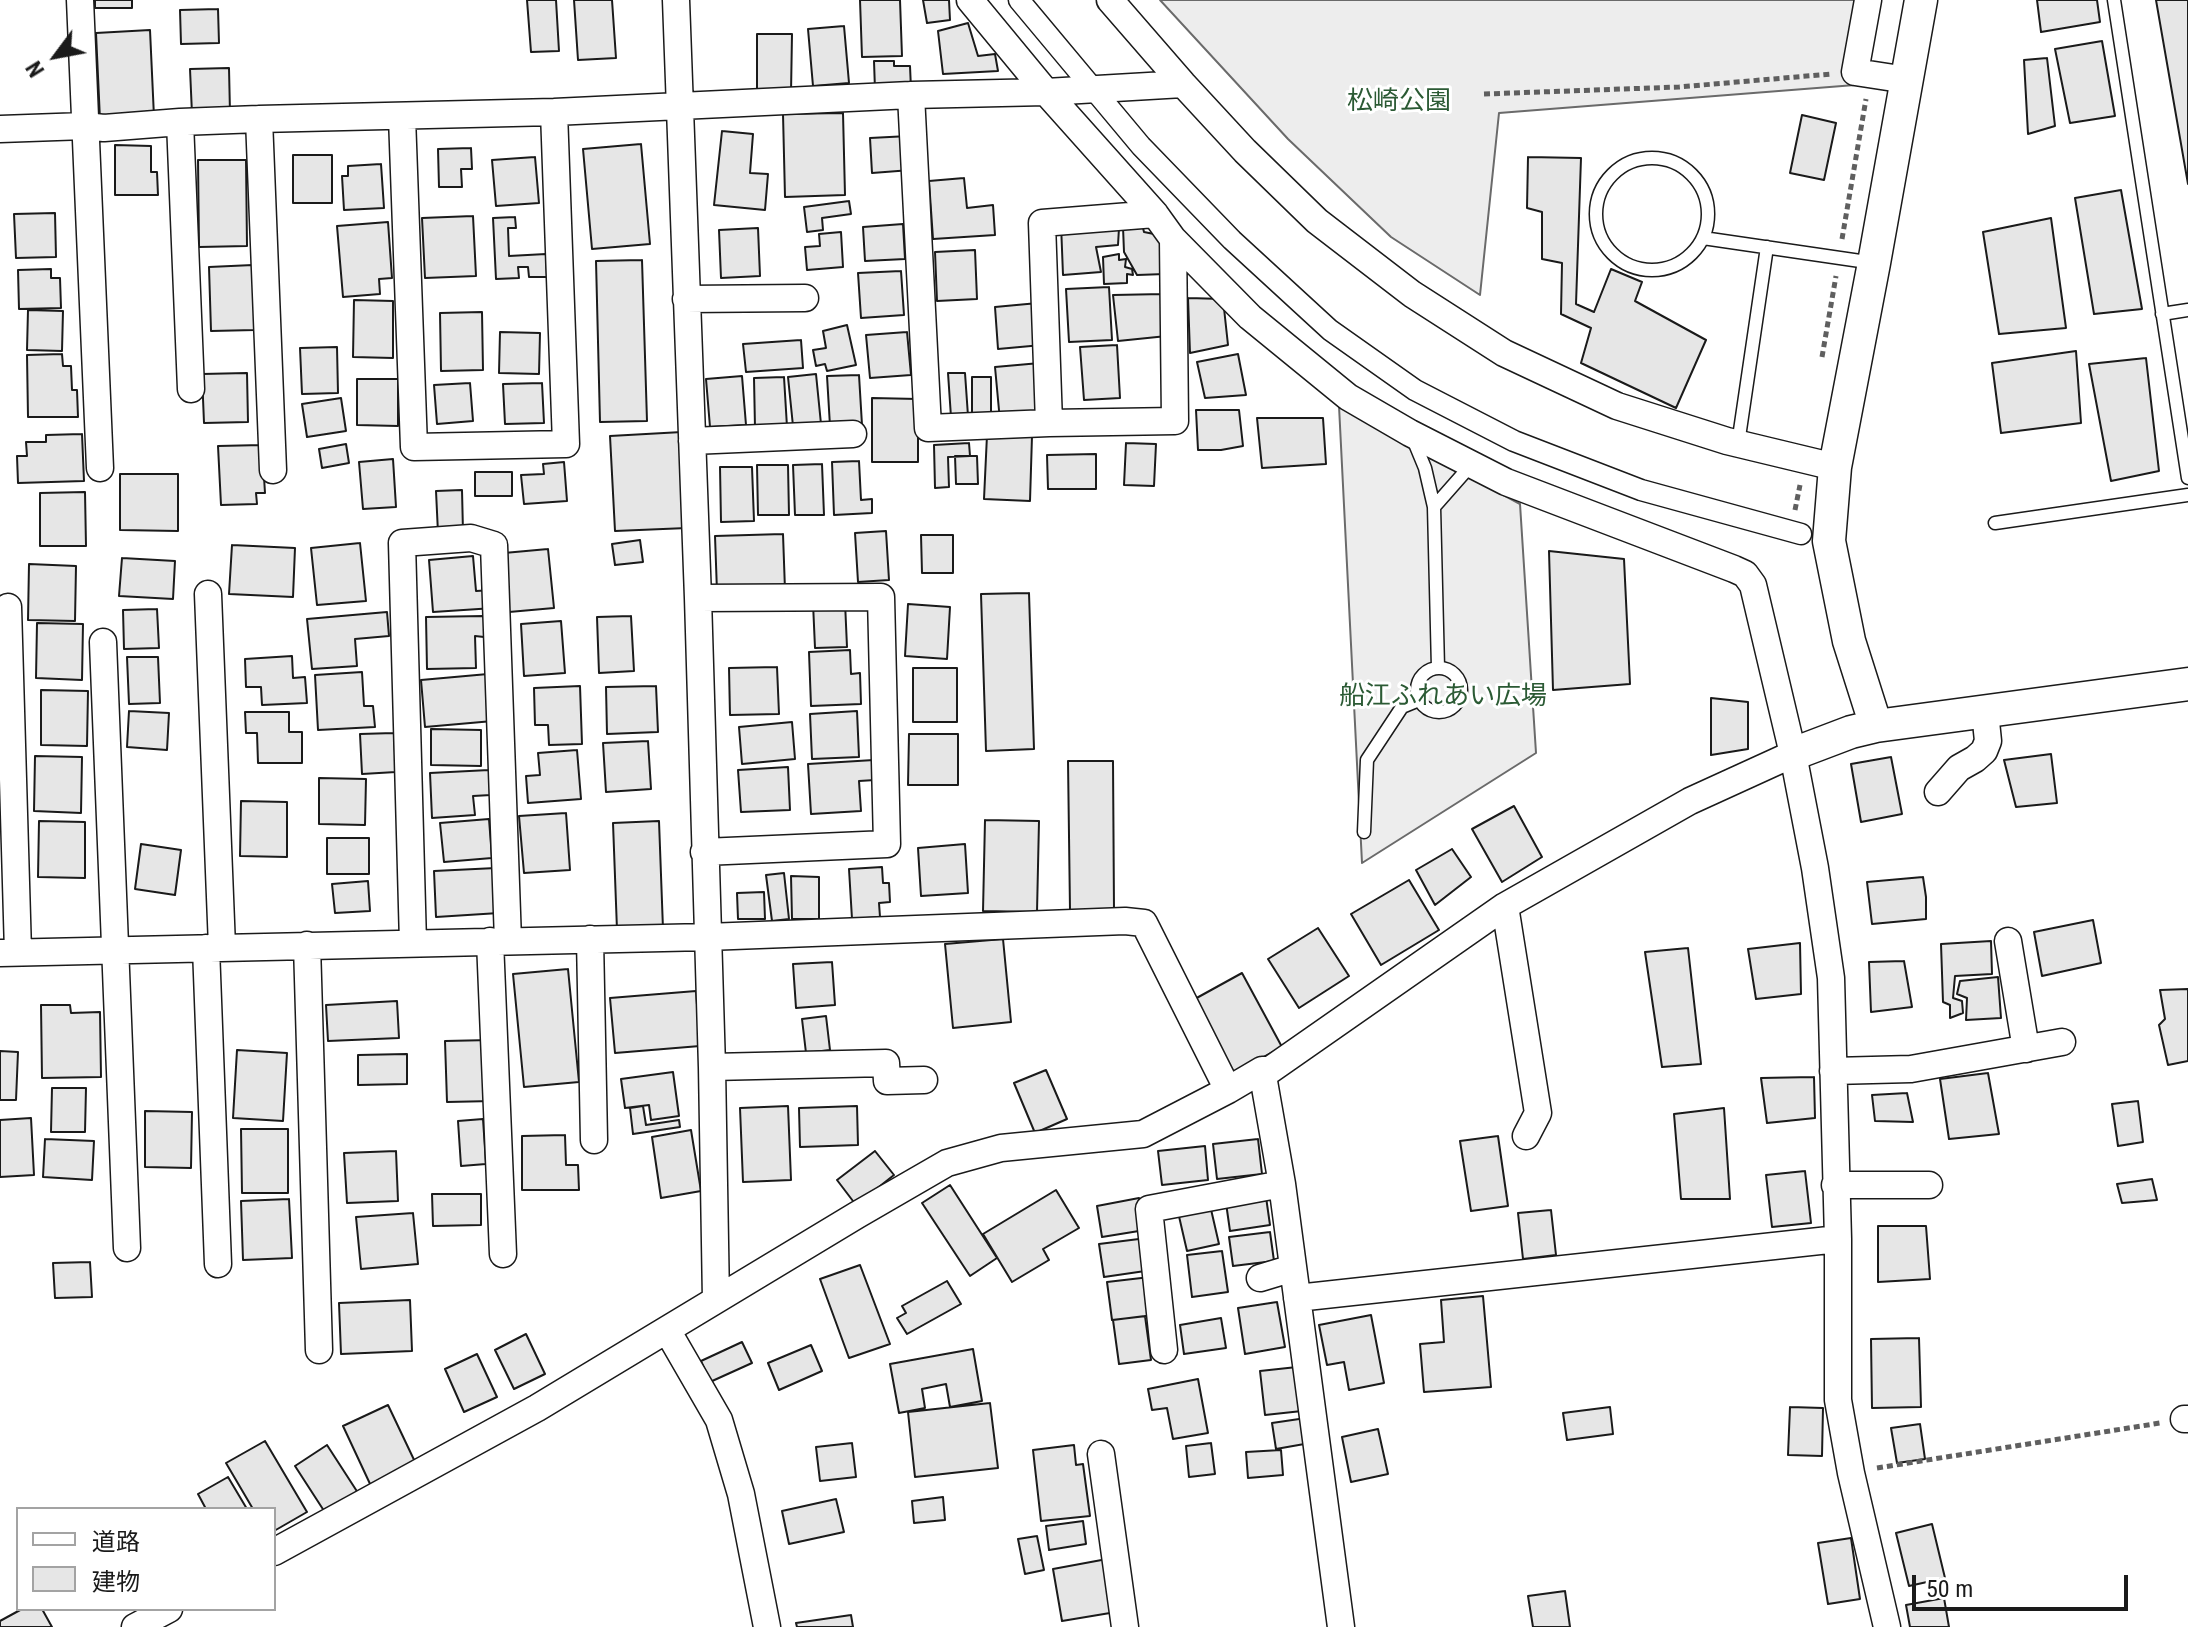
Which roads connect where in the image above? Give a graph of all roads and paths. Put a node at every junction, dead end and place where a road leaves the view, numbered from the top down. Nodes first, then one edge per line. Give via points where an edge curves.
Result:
1 (80, 0) edge
2 (676, 0) edge
3 (970, 0) edge
4 (1019, 0) edge
5 (1110, 0) edge
6 (1868, 0) edge
7 (1921, 0) edge
8 (2114, 0) edge
9 (1855, 72) junction
10 (1907, 80) junction
11 (1183, 84) junction
12 (1095, 89) junction
13 (1046, 92) junction
14 (1484, 94) dead end
15 (911, 95) junction
16 (679, 106) junction
17 (554, 112) junction
18 (402, 117) junction
19 (259, 119) junction
20 (180, 122) junction
21 (85, 126) junction
22 (0, 129) edge
23 (1155, 214) junction
24 (1703, 238) junction
25 (1173, 239) junction
26 (1767, 247) junction
27 (1874, 263) junction
28 (805, 298) dead end
29 (686, 299) junction
30 (2188, 310) edge
31 (2162, 314) junction
32 (191, 389) dead end
33 (1049, 423) junction
34 (1410, 433) junction
35 (853, 434) dead end
36 (692, 441) junction
37 (1738, 444) junction
38 (1471, 465) junction
39 (1835, 467) junction
40 (100, 468) dead end
41 (273, 470) dead end
42 (2188, 478) edge
43 (2188, 495) edge
44 (1434, 507) junction
45 (1995, 523) dead end
46 (1801, 534) dead end
47 (208, 594) dead end
48 (698, 598) junction
49 (8, 607) dead end
50 (103, 642) dead end
51 (1438, 668) junction
52 (2188, 684) edge
53 (1419, 700) junction
54 (1985, 712) junction
55 (1876, 726) junction
56 (1793, 754) junction
57 (1938, 792) dead end
58 (1364, 832) dead end
59 (704, 852) junction
60 (1505, 906) junction
61 (707, 937) junction
62 (590, 939) junction
63 (499, 941) junction
64 (2008, 941) dead end
65 (413, 943) junction
66 (307, 945) junction
67 (214, 948) junction
68 (115, 950) junction
69 (9, 952) edge
70 (2062, 1042) dead end
71 (2026, 1049) junction
72 (712, 1067) junction
73 (1262, 1070) junction
74 (1833, 1071) junction
75 (924, 1080) dead end
76 (1228, 1090) junction
77 (1526, 1136) dead end
78 (594, 1140) dead end
79 (1282, 1184) junction
80 (1835, 1185) junction
81 (1929, 1185) dead end
82 (1838, 1239) junction
83 (127, 1248) dead end
84 (503, 1254) dead end
85 (218, 1264) dead end
86 (1293, 1268) junction
87 (1260, 1278) dead end
88 (1297, 1298) junction
89 (716, 1300) junction
90 (667, 1330) junction
91 (319, 1350) dead end
92 (1164, 1350) dead end
93 (2186, 1419) edge
94 (1101, 1454) dead end
95 (1851, 1473) junction
96 (276, 1551) edge
97 (165, 1611) edge
98 (135, 1627) edge
99 (767, 1627) edge
100 (1125, 1627) edge
101 (1341, 1627) edge
102 (1887, 1627) edge

1 - 21 street
2 - 16 street
3 - 13 street
4 - 12 street
5 - 11 street
6 - 9 street
7 - 10 street
8 - 31 lane
9 - 10 street
9 - 14 path via 1679,87
10 - 27 street
11 - 12 street
11 - 37 street via 1317,221 1412,294 1504,353 1617,406
12 - 13 street
12 - 46 street via 1141,146 1232,240 1330,330 1415,390 1514,441 1641,490
13 - 15 street
13 - 23 street
15 - 16 street
15 - 33 street via 928,428
16 - 17 street
16 - 29 street
17 - 18 street
17 - 18 street via 566,444 414,447
18 - 19 street
19 - 20 street
19 - 41 street
20 - 21 street
20 - 32 street
21 - 22 street
21 - 40 street
23 - 25 street
23 - 33 street via 1042,223
24 - 24 lane via 1687,259 1667,269 1645,271 1624,264 1607,250 1597,230 1595,207 1602,186 1616,169 1636,159 1658,157 1679,164 1697,179 1707,199 1709,221
24 - 26 lane
25 - 33 street via 1175,421
25 - 34 street via 1262,327 1348,397
26 - 27 lane
26 - 37 lane
27 - 39 street
28 - 29 street
29 - 36 street
30 - 31 lane
31 - 42 lane
34 - 38 street
34 - 44 lane
35 - 36 street
36 - 48 street
37 - 39 street
38 - 44 lane
38 - 56 street via 1745,574 1760,608
39 - 55 street via 1829,541 1849,641
43 - 45 lane
44 - 51 lane
47 - 67 street
48 - 59 street
48 - 59 street via 881,597 882,612 887,844
49 - 69 street
50 - 68 street
51 - 53 lane via 1418,682
51 - 53 lane via 1459,681 1456,705 1432,711
52 - 54 street
53 - 58 lane via 1402,707 1367,760
54 - 55 street
54 - 57 street via 1984,751
55 - 56 street
56 - 60 street via 1690,801
56 - 74 street via 1831,978
59 - 61 street
60 - 73 street via 1282,1062
60 - 77 street via 1538,1113
61 - 62 street
61 - 72 street
61 - 76 street via 1144,923
62 - 63 street
62 - 78 street
63 - 65 street
63 - 65 street via 494,545 471,538 402,543
63 - 84 street
64 - 71 street
65 - 66 street
66 - 67 street
66 - 91 street
67 - 68 street
67 - 85 street
68 - 69 street
68 - 83 street
70 - 71 street
71 - 74 street via 1911,1069
72 - 75 street via 886,1063 887,1081
72 - 89 street
73 - 76 street
73 - 79 street
74 - 80 street
76 - 89 street via 1143,1134 1001,1148 947,1163
79 - 86 street
79 - 92 street via 1149,1209
80 - 81 street
80 - 82 street
82 - 88 street
82 - 95 street via 1838,1400
86 - 87 street
86 - 88 street
88 - 101 street
89 - 90 street
90 - 96 street
90 - 99 street via 719,1420 741,1494
93 - 95 path
94 - 100 street
95 - 102 street
97 - 98 street

